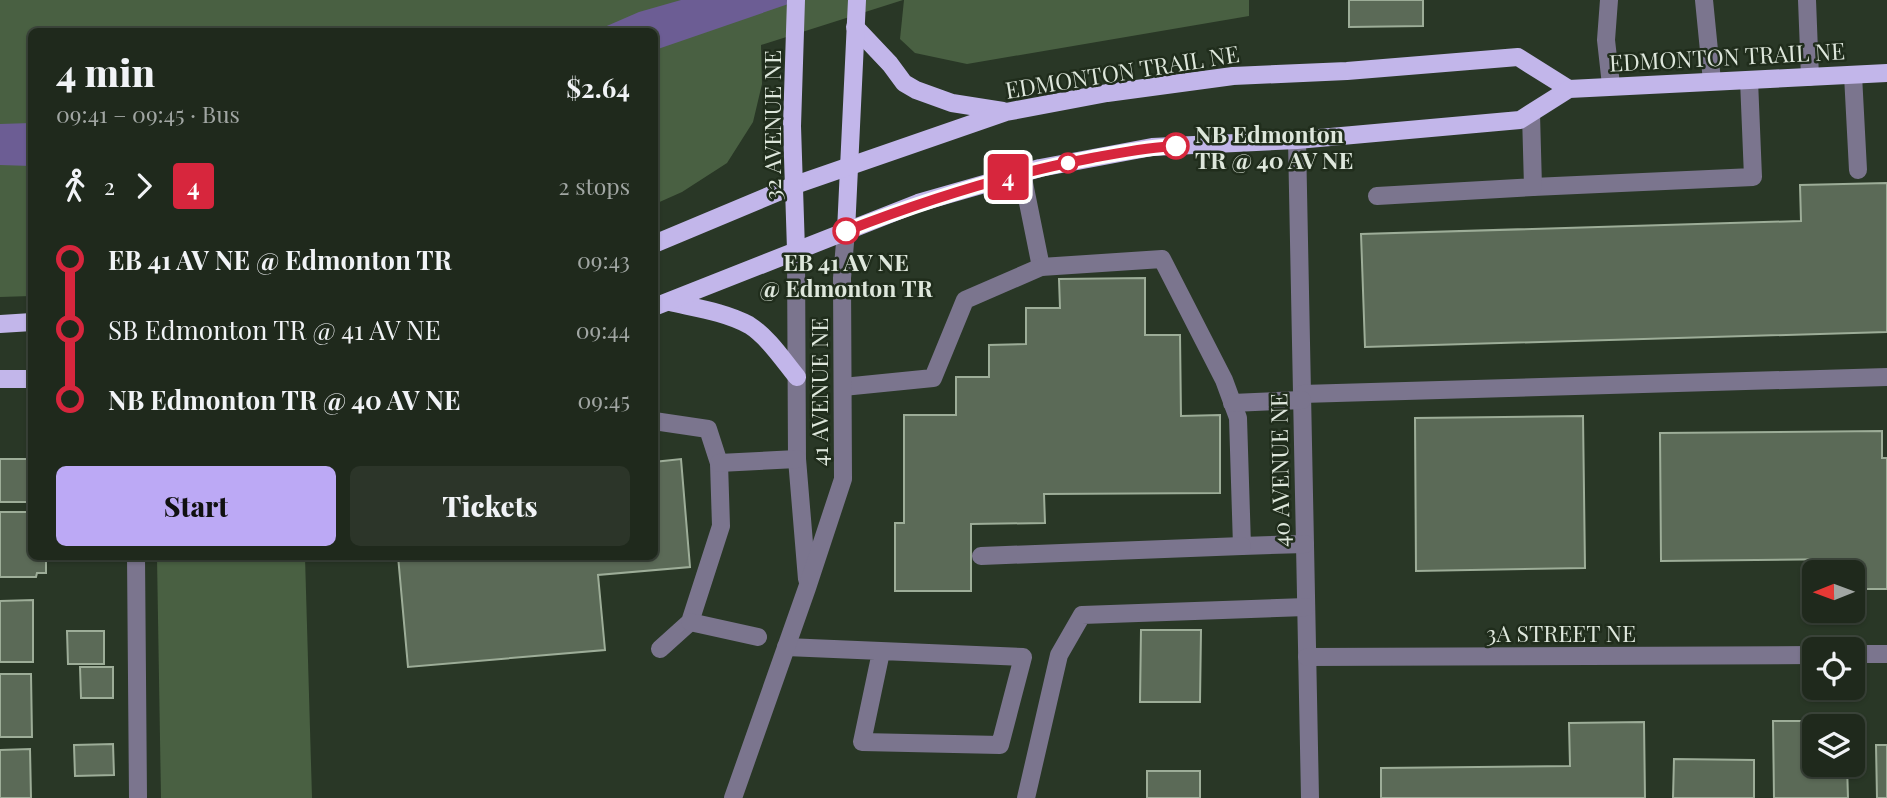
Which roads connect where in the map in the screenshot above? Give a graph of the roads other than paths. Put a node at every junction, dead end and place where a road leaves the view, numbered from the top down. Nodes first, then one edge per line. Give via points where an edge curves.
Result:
1 (796, 0) edge
2 (857, 0) edge
3 (1609, 0) edge
4 (1704, 0) edge
5 (1807, 0) edge
6 (855, 27) junction
7 (1887, 73) edge
8 (1853, 75) junction
9 (1810, 77) junction
10 (1749, 80) junction
11 (1712, 81) junction
12 (1611, 85) junction
13 (1569, 89) junction
14 (1006, 112) junction
15 (1531, 114) junction
16 (1297, 141) junction
17 (849, 165) junction
18 (1858, 170) dead end
19 (1022, 173) junction
20 (795, 185) junction
21 (1533, 187) junction
22 (1377, 196) dead end
23 (846, 231) junction
24 (658, 242) edge
25 (796, 250) junction
26 (1041, 267) junction
27 (662, 304) edge
28 (28, 322) edge
29 (0, 324) edge
30 (797, 377) junction
31 (1887, 377) edge
32 (0, 379) edge
33 (28, 379) edge
34 (843, 387) junction
35 (1302, 397) junction
36 (1232, 403) junction
37 (658, 422) edge
38 (797, 459) junction
39 (719, 463) junction
40 (1305, 544) junction
41 (1242, 546) junction
42 (981, 556) dead end
43 (136, 560) edge
44 (807, 588) junction
45 (1306, 607) junction
46 (690, 622) junction
47 (758, 637) dead end
48 (786, 647) junction
49 (660, 649) dead end
50 (881, 652) junction
51 (1865, 654) edge
52 (1887, 654) edge
53 (1802, 655) edge
54 (1307, 656) junction
55 (138, 798) edge
56 (733, 798) edge
57 (1026, 798) edge
58 (1310, 798) edge

1 - 20 main road, 32 AVENUE NE
2 - 6 main road
3 - 12 street via 1606,40
4 - 11 street
5 - 9 street
6 - 14 main road via 904,83 916,90 952,103
6 - 17 main road
7 - 8 main road, EDMONTON TRAIL NE
8 - 9 main road, EDMONTON TRAIL NE
8 - 18 street
9 - 10 main road, EDMONTON TRAIL NE
10 - 11 main road, EDMONTON TRAIL NE
10 - 21 street via 1753,177
11 - 12 main road, EDMONTON TRAIL NE
12 - 13 main road, EDMONTON TRAIL NE
13 - 14 main road, EDMONTON TRAIL NE via 1518,57 1233,76
13 - 15 main road, EDMONTON TRAIL NE
14 - 17 main road, EDMONTON TRAIL NE
15 - 16 main road, EDMONTON TRAIL NE via 1520,120
15 - 21 street
16 - 19 main road, EDMONTON TRAIL NE via 1152,147
16 - 35 street, 40 AVENUE NE
17 - 20 main road, EDMONTON TRAIL NE
17 - 23 main road
19 - 23 main road, EDMONTON TRAIL NE via 918,203
19 - 26 street
20 - 24 main road, EDMONTON TRAIL NE
20 - 25 main road, 32 AVENUE NE
21 - 22 street
23 - 25 main road, EDMONTON TRAIL NE
23 - 34 street, 41 AVENUE NE
25 - 27 main road, EDMONTON TRAIL NE
25 - 30 street, 41 AVENUE NE
26 - 34 street via 965,300 933,378
26 - 36 street via 1161,259
27 - 30 main road via 724,315 750,326
28 - 29 main road
30 - 38 street, 41 AVENUE NE
31 - 35 street
32 - 33 main road
34 - 44 street, 41 AVENUE NE via 843,479
35 - 36 street
35 - 40 street, 40 AVENUE NE
36 - 41 street via 1238,418
37 - 39 street via 708,429
38 - 39 street
38 - 44 street, 41 AVENUE NE
39 - 46 street via 721,526
40 - 41 street
40 - 45 street, 40 AVENUE NE
41 - 42 street
43 - 55 street
44 - 48 street, 41 AVENUE NE
45 - 54 street, 40 AVENUE NE
45 - 57 street via 1082,615 1059,656
46 - 47 street
46 - 49 street
48 - 50 street
48 - 56 street, 41 AVENUE NE
50 - 50 street via 1023,657 1000,745 862,742
51 - 52 street
53 - 54 street, 3A STREET NE
54 - 58 street, 40 AVENUE NE

